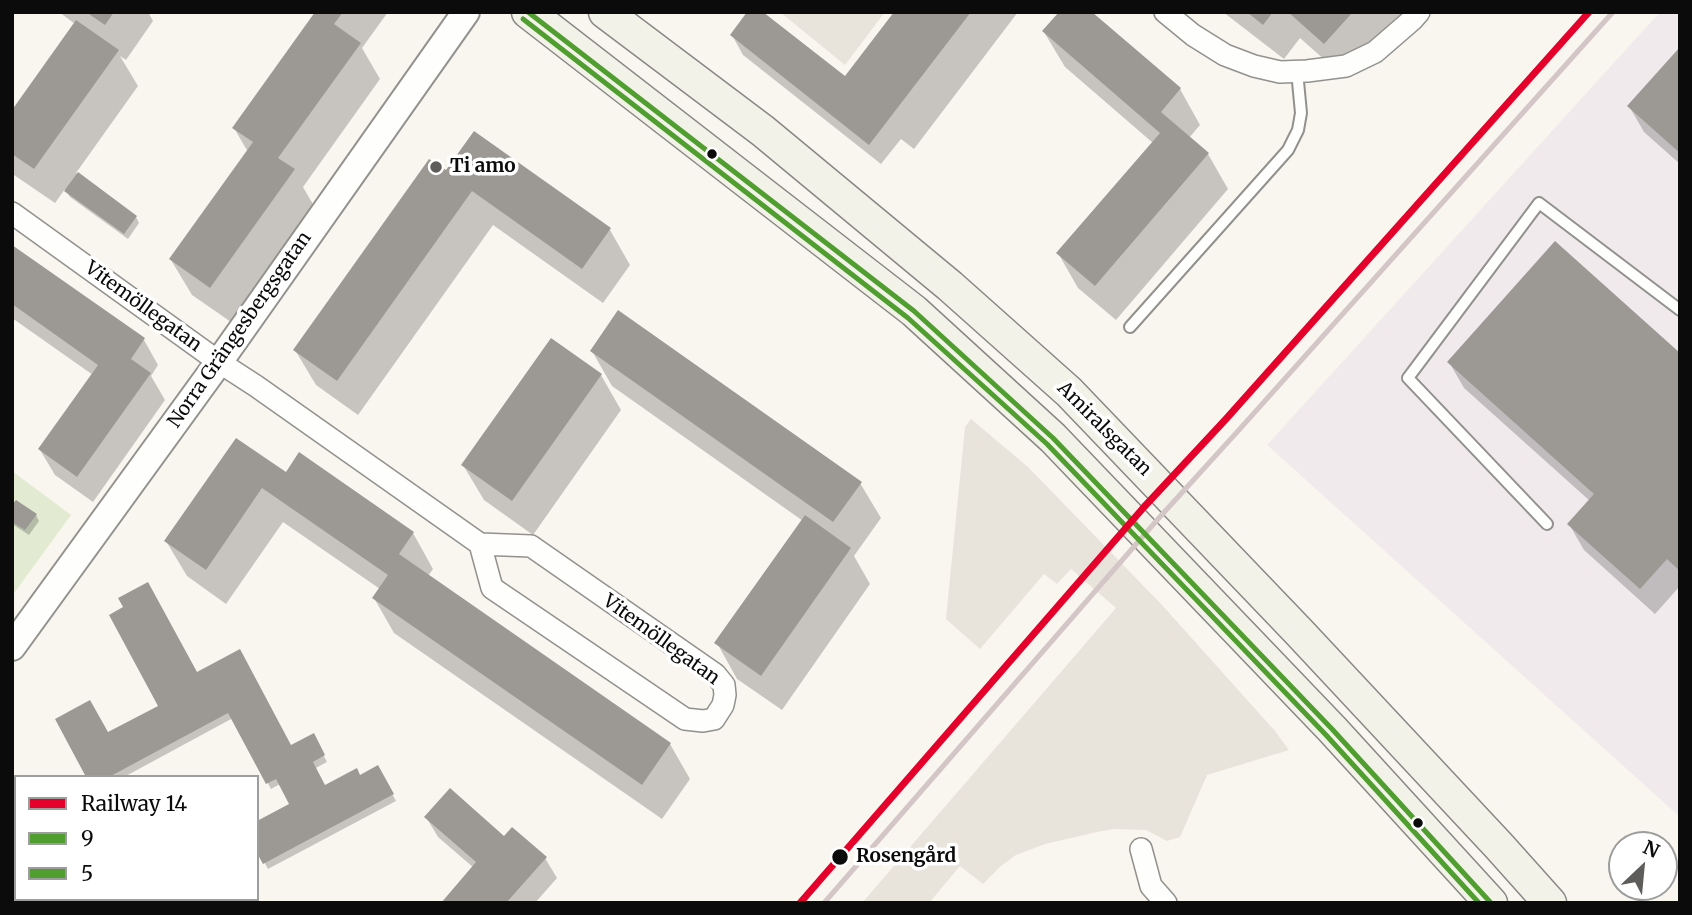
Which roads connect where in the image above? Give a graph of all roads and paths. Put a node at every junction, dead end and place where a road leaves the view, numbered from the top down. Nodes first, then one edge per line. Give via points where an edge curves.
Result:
1 (466, 12) edge
2 (528, 12) edge
3 (605, 12) edge
4 (1165, 12) edge
5 (1419, 12) edge
6 (1297, 71) junction
7 (12, 213) edge
8 (1680, 310) edge
9 (1130, 327) dead end
10 (219, 362) junction
11 (1547, 524) dead end
12 (480, 544) junction
13 (12, 648) edge
14 (1141, 849) dead end
15 (1166, 903) edge
16 (1491, 903) edge
17 (1550, 903) edge

1 - 10 street, Norra Grängesbergsgatan
2 - 16 main road via 914,311 1053,438 1332,729
3 - 17 main road, Amiralsgatan via 763,131 1069,392
4 - 6 street via 1225,55 1280,72
5 - 6 street via 1374,51 1346,66
6 - 9 lane via 1301,113 1288,150
7 - 10 street, Vitemöllegatan
8 - 11 lane via 1539,202 1408,378
10 - 12 street, Vitemöllegatan
10 - 13 street, Norra Grängesbergsgatan
12 - 12 street, Vitemöllegatan via 492,587 685,719 714,719 725,695 715,674 531,546
14 - 15 street via 1151,886

